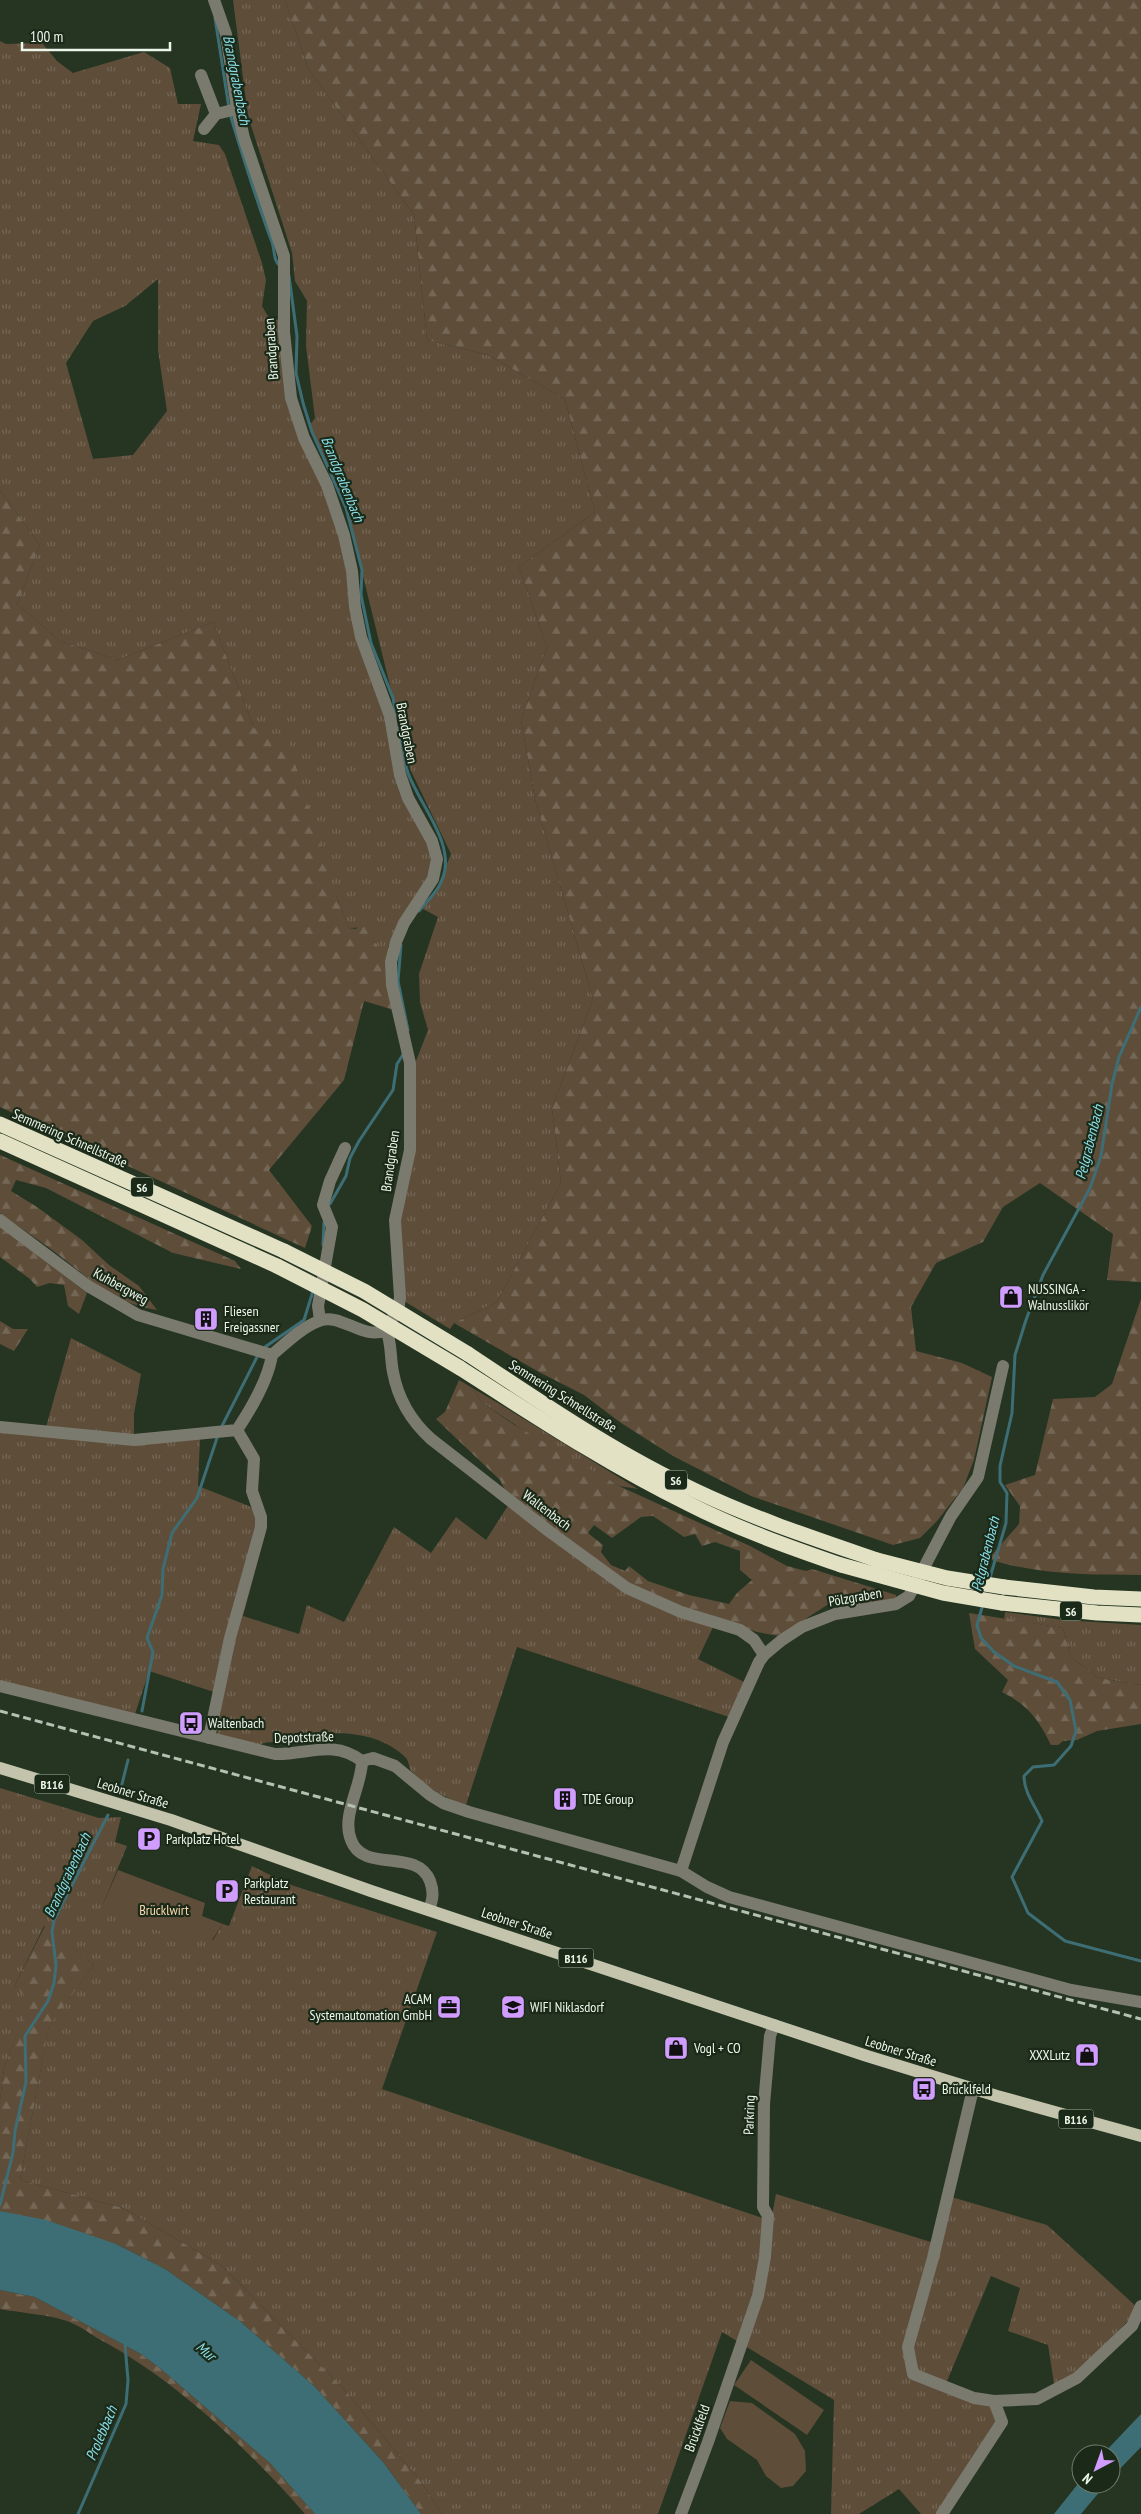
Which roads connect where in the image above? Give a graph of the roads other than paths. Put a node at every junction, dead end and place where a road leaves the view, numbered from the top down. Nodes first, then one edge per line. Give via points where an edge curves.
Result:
1 (217, 8) edge
2 (201, 75) dead end
3 (228, 111) junction
4 (204, 129) dead end
5 (0, 1124) edge
6 (0, 1141) edge
7 (344, 1148) dead end
8 (0, 1220) edge
9 (320, 1320) junction
10 (386, 1330) junction
11 (272, 1355) junction
12 (1003, 1366) dead end
13 (0, 1427) edge
14 (236, 1430) junction
15 (1141, 1599) edge
16 (1141, 1615) edge
17 (764, 1655) junction
18 (0, 1686) edge
19 (208, 1738) junction
20 (362, 1761) junction
21 (0, 1768) edge
22 (681, 1871) junction
23 (429, 1910) junction
24 (1141, 2002) edge
25 (774, 2025) junction
26 (973, 2088) junction
27 (1141, 2136) edge
28 (763, 2207) joint
29 (1141, 2306) edge
30 (994, 2401) junction
31 (681, 2514) edge
32 (942, 2514) edge

1 - 3 street, Brandgraben via 227,43
2 - 3 street, Brandgraben
3 - 4 street
3 - 10 street, Brandgraben via 249,155 282,245 284,332 291,398 344,535 361,637 390,716 400,775 408,798 432,841 437,859 433,879 404,922 391,962 392,985 410,1063 410,1124 407,1170 395,1220 400,1297
5 - 15 highway, Semmering Schnellstraße / S6, bridge via 284,1251 364,1291 616,1448 695,1491 770,1524 877,1560 947,1578 1094,1597
6 - 16 highway, S6, bridge via 277,1266 363,1310 608,1462 689,1505 765,1538 840,1565 943,1593 1096,1614
7 - 9 street via 323,1205 332,1227 318,1306
8 - 11 street, Kuhbergweg via 88,1286 138,1315
9 - 10 street via 337,1321 372,1333
9 - 11 street
10 - 17 street, Waltenbach via 393,1372 404,1406 431,1439 627,1588 682,1612 740,1630 754,1640
11 - 14 street via 270,1366
12 - 17 street, Pölzgraben via 978,1476 951,1516 909,1596 882,1608 823,1618 788,1636
13 - 14 street via 134,1440
14 - 19 street via 254,1459 252,1491 262,1527 230,1638
17 - 22 street, Pölzgraben via 723,1742
18 - 19 street, Depotstraße
19 - 20 street, Depotstraße via 275,1754 292,1755 332,1748 351,1753
20 - 22 street, Depotstraße via 373,1758 395,1766 430,1795 452,1806
20 - 23 street via 348,1829 351,1841 356,1849 369,1856 418,1865 426,1872 434,1898
21 - 23 main road, Leobner Straße / B116 via 171,1820
22 - 24 street, Depotstraße via 729,1897 1071,1990
23 - 25 main road, Leobner Straße / B116
25 - 26 main road, Leobner Straße / B116
25 - 28 street, Parkring via 770,2036 764,2104
26 - 27 main road, Leobner Straße / B116
26 - 30 street via 908,2347 913,2374 974,2398
28 - 31 street, Brücklfeld via 768,2216 758,2296
29 - 30 street via 1132,2326 1077,2378 1036,2399
30 - 32 street via 1002,2422

